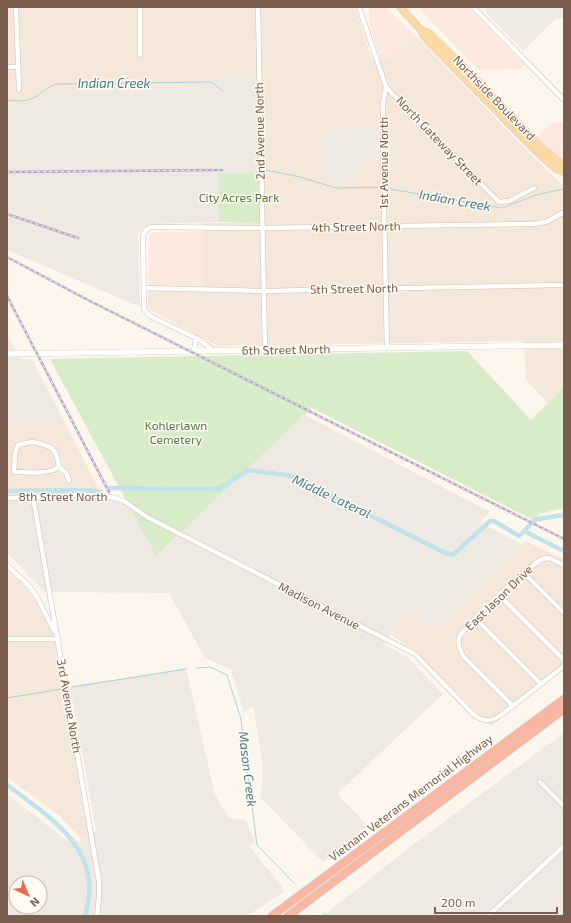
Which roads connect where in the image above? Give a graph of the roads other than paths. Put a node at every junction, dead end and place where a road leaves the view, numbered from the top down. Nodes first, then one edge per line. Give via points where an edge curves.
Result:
1 (16, 7) edge
2 (140, 7) edge
3 (258, 7) edge
4 (359, 7) edge
5 (400, 7) edge
6 (477, 8) edge
7 (140, 55) dead end
8 (7, 67) edge
9 (17, 67) junction
10 (386, 87) junction
11 (19, 90) dead end
12 (564, 100) edge
13 (564, 172) edge
14 (534, 188) dead end
15 (563, 213) edge
16 (384, 226) junction
17 (262, 228) junction
18 (564, 285) edge
19 (144, 288) junction
20 (386, 289) junction
21 (263, 291) junction
22 (196, 338) junction
23 (564, 345) edge
24 (387, 348) junction
25 (265, 350) junction
26 (214, 351) junction
27 (194, 352) junction
28 (7, 354) edge
29 (59, 467) junction
30 (7, 472) edge
31 (14, 472) junction
32 (70, 481) dead end
33 (33, 497) junction
34 (7, 498) edge
35 (138, 511) joint
36 (564, 565) edge
37 (7, 566) edge
38 (524, 573) junction
39 (500, 596) junction
40 (564, 613) edge
41 (476, 619) junction
42 (7, 639) edge
43 (58, 639) junction
44 (564, 660) edge
45 (564, 666) edge
46 (541, 684) junction
47 (564, 699) edge
48 (513, 706) junction
49 (564, 709) edge
50 (540, 782) dead end
51 (564, 806) edge
52 (564, 846) edge
53 (313, 885) junction
54 (97, 916) edge
55 (268, 916) edge
56 (272, 916) edge
57 (288, 916) edge
58 (488, 916) edge

1 - 9 street
2 - 7 street
3 - 17 street, 2nd Avenue North
4 - 10 street, 1st Avenue North
5 - 13 main road, Northside Boulevard via 426,39 535,150 556,169
6 - 12 street
8 - 9 street
9 - 11 street
10 - 14 street, North Gateway Street via 499,202 509,201
10 - 16 street, 1st Avenue North via 383,110
15 - 16 street, 4th Street North via 546,222 532,224
16 - 17 street, 4th Street North
16 - 20 street, 1st Avenue North
17 - 19 street, 4th Street North via 150,227 143,235
17 - 21 street, 2nd Avenue North
18 - 20 street, 5th Street North
19 - 21 street, 5th Street North
19 - 22 street via 146,313
20 - 21 street, 5th Street North
20 - 24 street, 1st Avenue North
21 - 25 street, 2nd Avenue North
22 - 26 street
22 - 27 street
23 - 24 street, 6th Street North
24 - 25 street, 6th Street North
25 - 26 street, 6th Street North
26 - 27 street, 6th Street North
27 - 28 street, 6th Street North
29 - 31 street via 42,472
29 - 31 street via 55,451 47,444 32,442 18,445
29 - 32 street
30 - 31 street
33 - 34 street, 8th Street North
33 - 35 street, 8th Street North via 112,497 124,501
33 - 43 street, 3rd Avenue North
35 - 48 street, Madison Avenue via 415,654 474,715 483,721 494,720
36 - 38 street, East Jason Drive via 549,558 541,559
37 - 43 street via 36,595
38 - 39 street, East Jason Drive
38 - 40 street
39 - 41 street, East Jason Drive
39 - 44 street
41 - 46 street
41 - 48 street, East Jason Drive via 459,639 459,647 464,656
42 - 43 street
43 - 54 street, 3rd Avenue North via 99,880
45 - 46 street
46 - 48 street
47 - 53 highway, Vietnam Veterans Memorial Highway
49 - 57 highway, Vietnam Veterans Memorial Highway
50 - 51 street
52 - 58 street
53 - 55 highway
53 - 56 highway, Vietnam Veterans Memorial Highway

